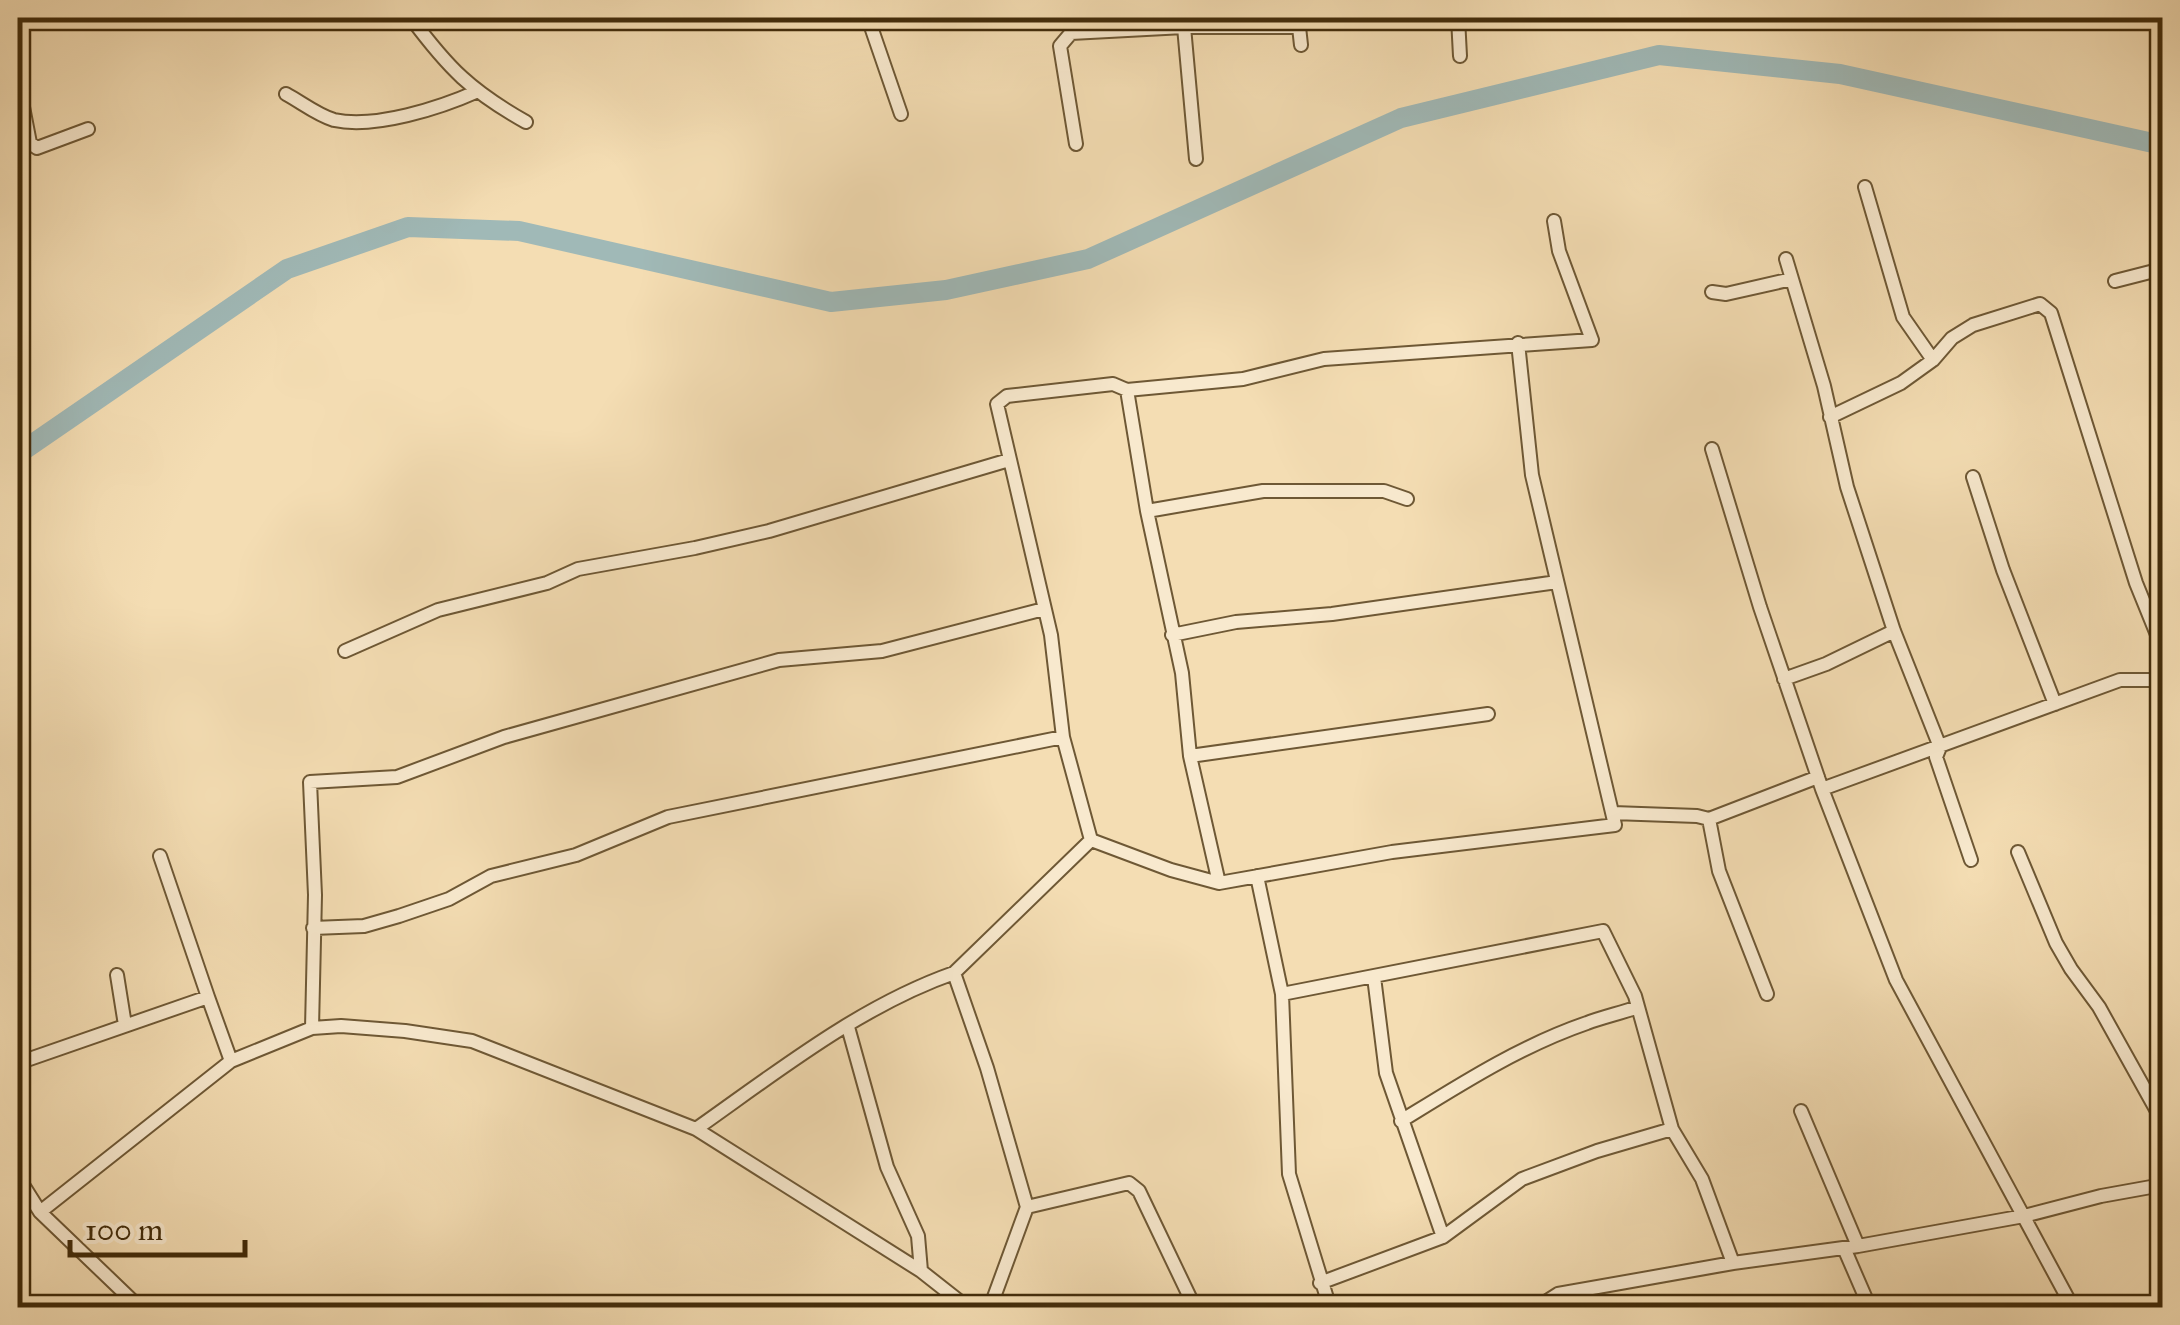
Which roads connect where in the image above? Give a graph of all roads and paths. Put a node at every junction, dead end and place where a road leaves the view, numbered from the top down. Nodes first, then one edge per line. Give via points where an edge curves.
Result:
1 (410, 18) edge
2 (868, 18) edge
3 (1164, 18) edge
4 (1458, 18) edge
5 (1299, 22) edge
6 (1184, 27) junction
7 (1301, 45) dead end
8 (1460, 56) dead end
9 (18, 81) edge
10 (478, 92) junction
11 (286, 94) dead end
12 (901, 114) dead end
13 (526, 122) dead end
14 (88, 129) dead end
15 (1076, 144) dead end
16 (1196, 159) dead end
17 (1865, 187) dead end
18 (1554, 221) dead end
19 (1786, 259) dead end
20 (2162, 269) edge
21 (1792, 279) junction
22 (2116, 281) dead end
23 (1712, 292) dead end
24 (1518, 343) junction
25 (1933, 360) junction
26 (1127, 390) junction
27 (1830, 417) junction
28 (1712, 449) dead end
29 (1008, 460) junction
30 (1973, 476) dead end
31 (1408, 499) dead end
32 (1147, 512) junction
33 (1557, 582) junction
34 (1044, 609) junction
35 (1894, 631) junction
36 (1172, 634) junction
37 (2162, 647) edge
38 (345, 651) dead end
39 (1784, 678) junction
40 (2162, 680) edge
41 (2055, 704) junction
42 (1488, 714) dead end
43 (1063, 737) junction
44 (1940, 747) junction
45 (1190, 756) junction
46 (1820, 783) junction
47 (1612, 813) junction
48 (1708, 819) junction
49 (1091, 840) junction
50 (2018, 852) dead end
51 (160, 856) dead end
52 (1970, 860) dead end
53 (1257, 876) junction
54 (1218, 883) junction
55 (313, 928) junction
56 (954, 973) junction
57 (118, 975) dead end
58 (1374, 977) junction
59 (1282, 994) junction
60 (1767, 994) dead end
61 (208, 997) junction
62 (1638, 1006) junction
63 (125, 1025) junction
64 (848, 1027) junction
65 (312, 1028) junction
66 (231, 1060) junction
67 (18, 1064) edge
68 (1801, 1111) dead end
69 (1401, 1120) junction
70 (2162, 1120) edge
71 (696, 1128) junction
72 (1672, 1129) junction
73 (18, 1177) edge
74 (2162, 1185) edge
75 (1027, 1207) junction
76 (40, 1212) junction
77 (2024, 1216) junction
78 (1444, 1236) junction
79 (1851, 1247) junction
80 (1733, 1263) junction
81 (921, 1271) junction
82 (1320, 1283) junction
83 (1581, 1292) junction
84 (140, 1308) edge
85 (968, 1308) edge
86 (990, 1308) edge
87 (1196, 1308) edge
88 (1330, 1308) edge
89 (1536, 1308) edge
90 (1589, 1308) edge
91 (1870, 1308) edge
92 (2073, 1308) edge

1 - 10 street via 447,66
2 - 12 street
3 - 6 street
4 - 8 street
5 - 6 street
5 - 7 street
6 - 15 street via 1071,33 1060,46
6 - 16 street
9 - 14 street via 30,143 37,148
10 - 11 street via 446,106 352,121 333,120
10 - 13 street
17 - 25 street via 1903,317
18 - 24 street via 1592,340
19 - 21 street
20 - 22 street
21 - 23 street
21 - 27 street
24 - 26 street via 1324,359 1243,379
24 - 33 street via 1532,475
25 - 27 street
25 - 37 street via 1973,325 2040,304 2050,312
26 - 29 street via 1113,384 1007,396 997,410
26 - 32 street
27 - 35 street
28 - 39 street
29 - 34 street
29 - 38 street via 770,530 578,568 547,583 438,610
30 - 41 street
31 - 32 street via 1384,491 1298,489
32 - 36 street
33 - 36 street
33 - 47 street
34 - 43 street
34 - 55 street via 882,651 778,660 504,737 397,777 310,782
35 - 39 street
35 - 44 street
36 - 45 street
39 - 46 street
40 - 41 street via 2120,680
41 - 44 street
42 - 45 street
43 - 49 street
43 - 55 street via 668,817 576,855 491,876 399,916 364,926
44 - 46 street
44 - 52 street via 1936,757
45 - 54 street
46 - 48 street
46 - 77 street via 1896,980
47 - 48 street
47 - 53 street via 1615,824
48 - 60 street via 1719,871
49 - 54 street
49 - 56 street
50 - 70 street via 2070,969
51 - 61 street
53 - 54 street
53 - 59 street
55 - 65 street
56 - 64 street
56 - 75 street
57 - 63 street
58 - 59 street
58 - 62 street via 1603,930
58 - 69 street via 1386,1073
59 - 82 street via 1289,1174
61 - 63 street
61 - 66 street
62 - 69 street via 1535,1045
62 - 72 street
63 - 67 street
64 - 71 street
64 - 81 street via 888,1167 918,1236
65 - 66 street
65 - 71 street via 404,1031 472,1042
66 - 76 street
68 - 79 street
69 - 78 street
71 - 81 street
72 - 78 street via 1522,1179
72 - 80 street via 1702,1179
73 - 76 street
74 - 77 street
75 - 86 street
75 - 87 street via 1129,1183 1139,1191
76 - 84 street
77 - 79 street
77 - 92 street
78 - 82 street
79 - 80 street
79 - 91 street
80 - 83 street
81 - 85 street
82 - 88 street
83 - 89 street via 1558,1294
83 - 90 street

